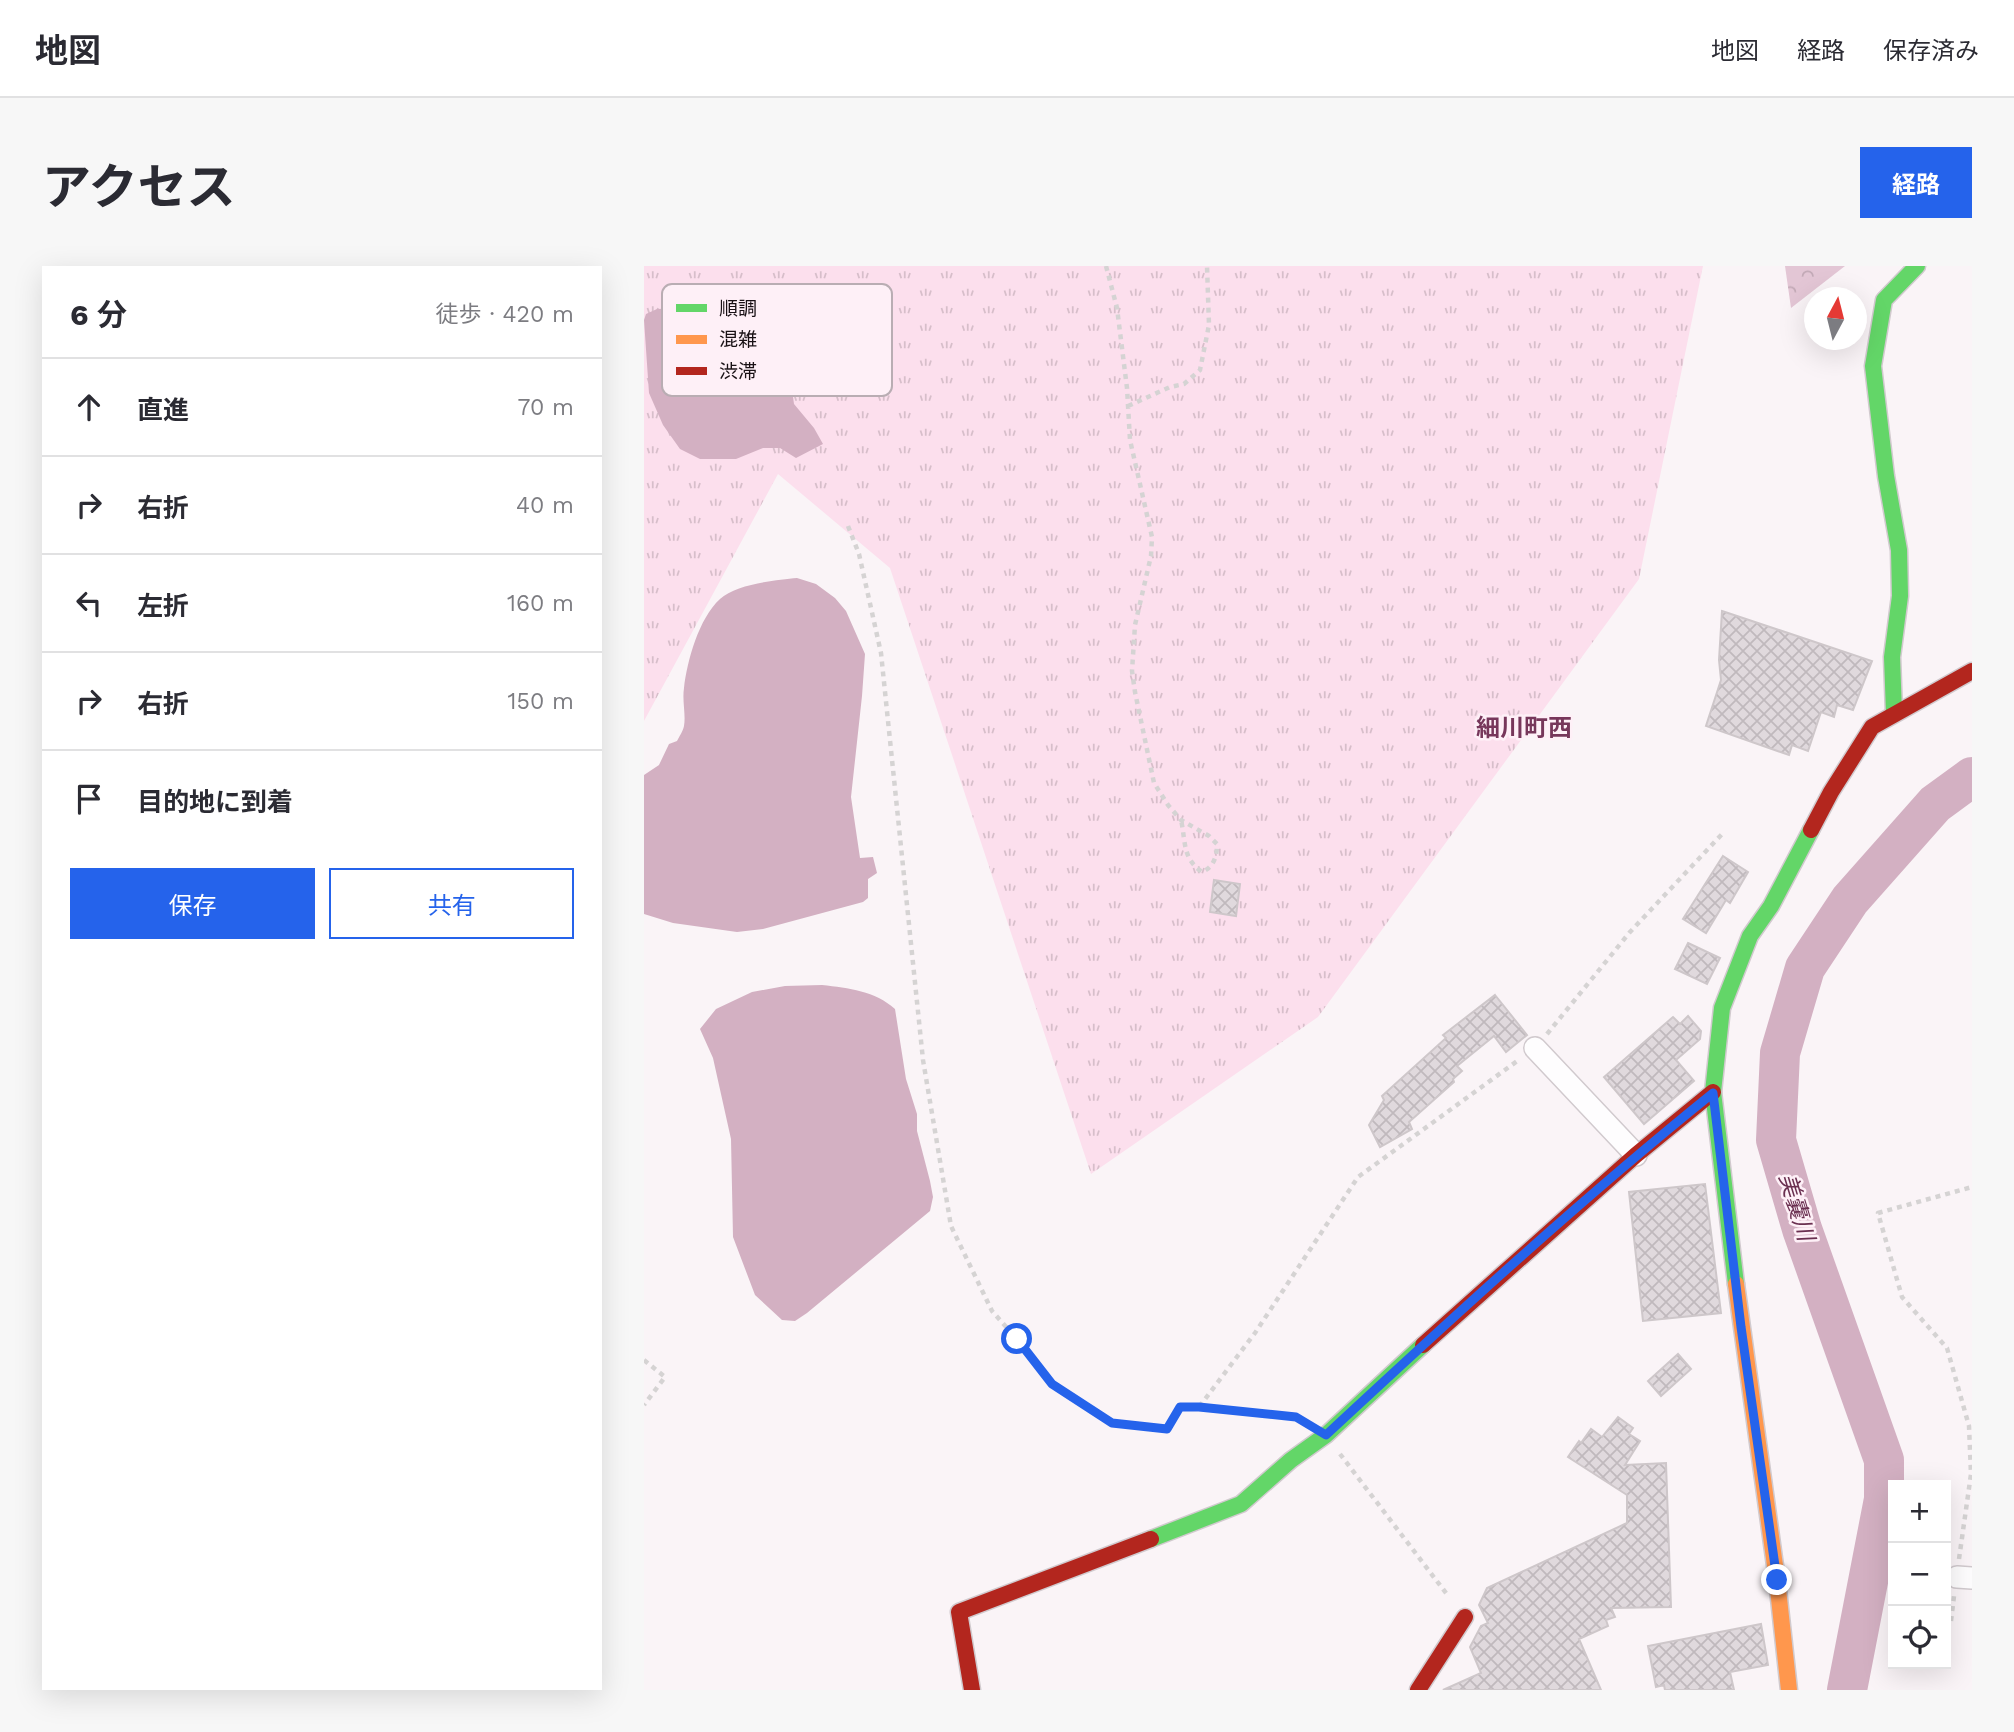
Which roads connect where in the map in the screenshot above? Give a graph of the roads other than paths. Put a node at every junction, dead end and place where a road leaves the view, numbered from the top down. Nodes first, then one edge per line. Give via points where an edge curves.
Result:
1 (1917, 266) edge
2 (1972, 671) edge
3 (1894, 713) junction
4 (1535, 1048) road end
5 (1713, 1093) junction
6 (1636, 1154) junction
7 (1465, 1617) road end
8 (972, 1690) edge
9 (1418, 1690) edge
10 (1789, 1690) edge

1 - 3 street via 1884,300 1873,366 1899,551 1900,596 1892,657
2 - 3 street
3 - 5 street via 1872,727 1750,936 1722,1008
4 - 6 street
5 - 6 street
5 - 10 street
6 - 8 street via 1326,1435 1241,1504 959,1612
7 - 9 street

